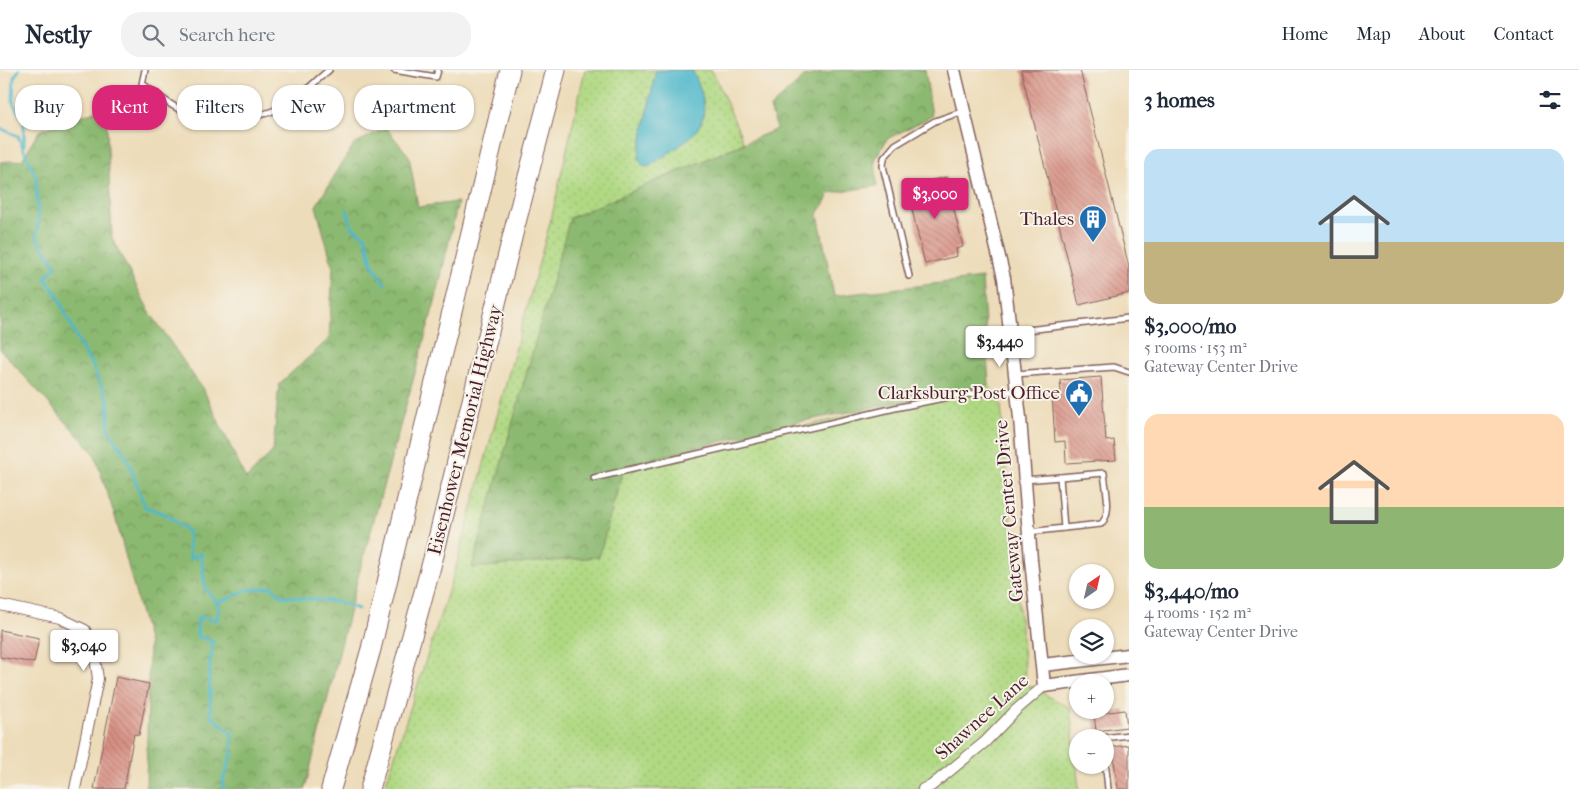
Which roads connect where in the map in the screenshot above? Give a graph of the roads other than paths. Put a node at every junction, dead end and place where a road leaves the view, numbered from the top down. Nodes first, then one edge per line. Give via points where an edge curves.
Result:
1 (145, 70) edge
2 (329, 70) edge
3 (394, 70) edge
4 (438, 70) edge
5 (510, 70) edge
6 (556, 70) edge
7 (954, 70) edge
8 (964, 111) junction
9 (909, 276) dead end
10 (1129, 318) edge
11 (1009, 332) junction
12 (1129, 372) edge
13 (1014, 374) junction
14 (1016, 391) junction
15 (1060, 477) junction
16 (594, 478) dead end
17 (1025, 480) junction
18 (1064, 528) junction
19 (1029, 532) junction
20 (0, 605) edge
21 (1129, 655) edge
22 (1042, 665) junction
23 (1129, 676) edge
24 (1044, 686) junction
25 (1129, 735) edge
26 (1114, 737) edge
27 (1106, 774) edge
28 (75, 789) edge
29 (331, 789) edge
30 (370, 789) edge
31 (923, 789) edge
32 (1108, 789) edge

1 - 2 lane via 142,84 181,110 209,117 242,119 271,112 287,104
3 - 4 lane via 436,77
5 - 29 highway, Eisenhower Memorial Highway via 372,649
6 - 30 highway, Eisenhower Memorial Highway via 433,559
7 - 8 street, Gateway Center Drive
8 - 9 lane via 935,121 895,145 884,158 883,166
8 - 11 street, Gateway Center Drive via 1004,278
10 - 11 lane
11 - 13 street, Gateway Center Drive
12 - 13 lane via 1114,368
13 - 14 street, Gateway Center Drive
14 - 16 lane via 958,395
14 - 17 street, Gateway Center Drive
15 - 17 lane
15 - 18 lane
15 - 18 lane via 1104,473 1108,513 1101,524
17 - 19 street, Gateway Center Drive
18 - 19 lane
19 - 22 street, Gateway Center Drive
20 - 28 street via 60,618 85,630 94,650 98,678
21 - 22 street, Shawnee Lane
22 - 24 street, Gateway Center Drive
23 - 24 street, Shawnee Lane
24 - 31 street, Shawnee Lane via 985,742
25 - 26 lane
27 - 32 lane

